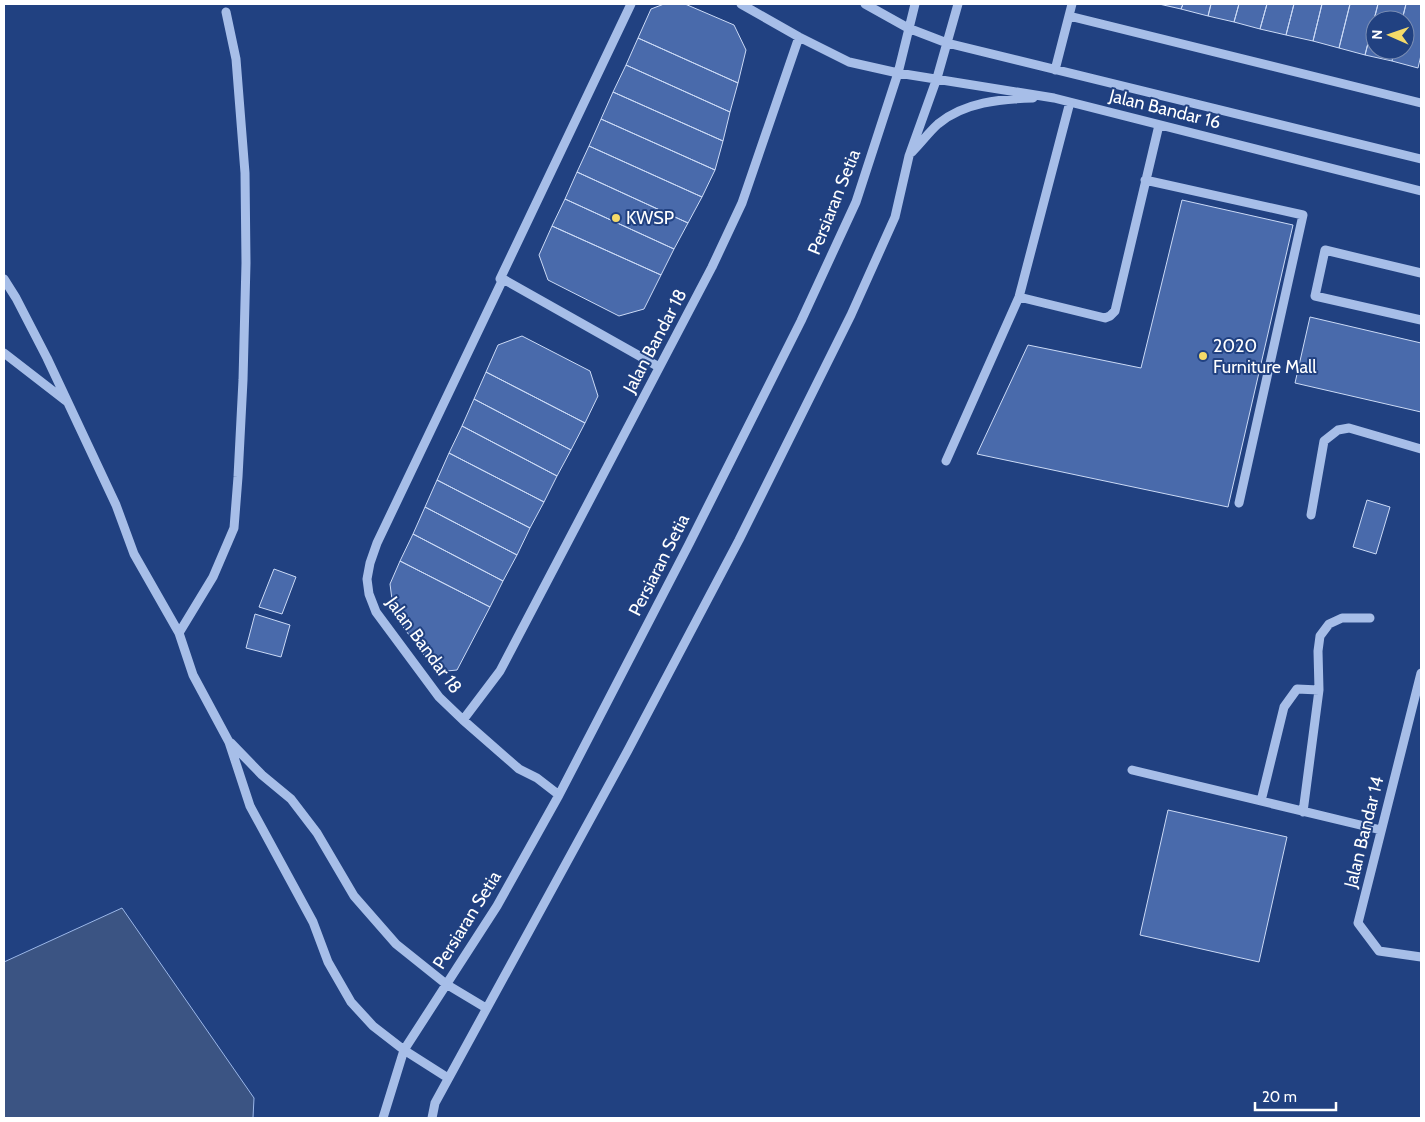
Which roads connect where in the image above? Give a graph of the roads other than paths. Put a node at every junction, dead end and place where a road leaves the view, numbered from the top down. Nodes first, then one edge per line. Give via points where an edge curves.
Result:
1 (631, 4) edge
2 (741, 4) edge
3 (865, 4) edge
4 (915, 4) edge
5 (958, 4) edge
6 (1072, 4) edge
7 (226, 12) dead end
8 (1068, 16) junction
9 (908, 28) junction
10 (799, 37) junction
11 (947, 44) junction
12 (1055, 70) junction
13 (898, 73) junction
14 (937, 78) junction
15 (1054, 98) junction
16 (1070, 102) junction
17 (1421, 103) edge
18 (1159, 125) junction
19 (909, 156) junction
20 (1421, 159) edge
21 (1145, 180) junction
22 (1421, 191) edge
23 (1421, 272) edge
24 (4, 278) edge
25 (503, 279) junction
26 (1018, 297) junction
27 (1421, 320) edge
28 (4, 353) edge
29 (659, 367) junction
30 (68, 402) junction
31 (1421, 449) edge
32 (946, 461) dead end
33 (1239, 502) dead end
34 (1311, 515) dead end
35 (1370, 618) dead end
36 (179, 633) junction
37 (1421, 673) edge
38 (1319, 690) junction
39 (463, 720) junction
40 (229, 742) junction
41 (1132, 770) dead end
42 (559, 795) junction
43 (1262, 801) junction
44 (1303, 812) junction
45 (1381, 830) junction
46 (1421, 957) edge
47 (446, 984) junction
48 (486, 1008) junction
49 (404, 1050) junction
50 (448, 1078) junction
51 (383, 1118) edge
52 (432, 1118) edge

1 - 25 street, Jalan Bandar 18 via 500,280
2 - 10 street, Jalan Bandar 16
3 - 9 street, Jalan Bandar 16
4 - 9 street, Persiaran Setia
5 - 11 street
6 - 8 street
7 - 36 street via 236,59 245,173 246,262 238,485 234,528 213,577
8 - 12 street
8 - 17 street
9 - 11 street, Jalan Bandar 16
9 - 13 street, Persiaran Setia
10 - 13 street, Jalan Bandar 16 via 849,62
10 - 29 street, Jalan Bandar 18 via 742,204
11 - 12 street, Jalan Bandar 16
11 - 14 street
12 - 20 street, Jalan Bandar 16
13 - 14 street, Jalan Bandar 16
13 - 42 street, Persiaran Setia via 856,202 805,312
14 - 15 street, Jalan Bandar 16
14 - 19 street
15 - 16 street, Jalan Bandar 16
15 - 19 street via 990,101 955,112 937,124
16 - 18 street, Jalan Bandar 16
16 - 26 street
18 - 21 street
18 - 22 street, Jalan Bandar 16
19 - 48 street via 895,217 847,324 627,752
21 - 26 street via 1114,311 1110,316 1105,318
21 - 33 street via 1302,215
23 - 27 street via 1324,250 1315,296
24 - 30 street
25 - 29 street
25 - 39 street, Jalan Bandar 18 via 377,543 367,580 376,612 439,697
26 - 32 street
28 - 30 street
29 - 39 street, Jalan Bandar 18 via 500,671
30 - 36 street via 116,505 134,554
31 - 34 street via 1349,428 1338,430 1324,441
35 - 38 street via 1342,618 1329,624 1320,636
36 - 40 street via 193,674
37 - 45 street, Jalan Bandar 14
38 - 43 street via 1297,689 1284,707
38 - 44 street
39 - 42 street via 519,769
40 - 47 street via 291,799 317,832 354,896 396,944
40 - 49 street via 250,806 313,922 328,962 351,1002 373,1026
41 - 43 street
42 - 47 street, Persiaran Setia via 497,906
43 - 44 street
44 - 45 street
45 - 46 street, Jalan Bandar 14 via 1358,923 1379,951
47 - 48 street
47 - 49 street, Persiaran Setia
48 - 50 street
49 - 50 street
49 - 51 street, Persiaran Setia
50 - 52 street via 435,1103

